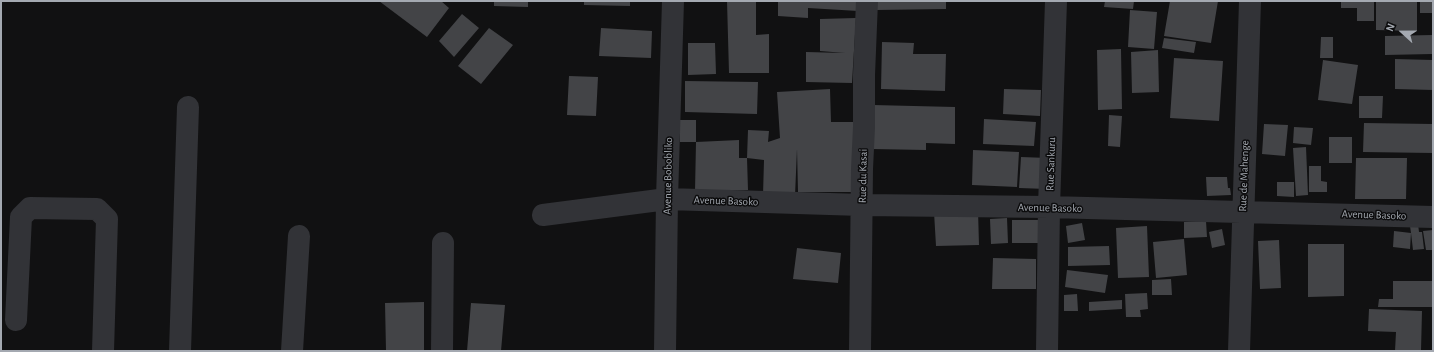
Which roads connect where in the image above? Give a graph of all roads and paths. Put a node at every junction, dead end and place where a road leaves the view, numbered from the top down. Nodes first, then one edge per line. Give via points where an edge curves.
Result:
1 (673, 1) edge
2 (866, 1) edge
3 (1056, 1) edge
4 (1250, 1) edge
5 (188, 107) dead end
6 (667, 198) junction
7 (862, 205) junction
8 (1049, 207) junction
9 (1242, 212) junction
10 (543, 215) dead end
11 (1433, 217) edge
12 (298, 236) dead end
13 (443, 243) dead end
14 (16, 320) dead end
15 (103, 351) edge
16 (180, 351) edge
17 (292, 351) edge
18 (442, 351) edge
19 (665, 351) edge
20 (860, 351) edge
21 (1047, 351) edge
22 (1238, 351) edge

1 - 6 street, Avenue Bobobliko
2 - 7 street, Rue du Kasai
3 - 8 street, Rue Sankuru
4 - 9 street, Rue de Mahenge
5 - 16 street
6 - 7 street, Avenue Basoko
6 - 10 street, Avenue Basoko
6 - 19 street, Avenue Bobobliko
7 - 8 street, Avenue Basoko
7 - 20 street, Rue du Kasai
8 - 9 street, Avenue Basoko
8 - 21 street, Rue Sankuru
9 - 11 street, Avenue Basoko
9 - 22 street, Rue de Mahenge
12 - 17 street
13 - 18 street
14 - 15 street via 21,217 30,208 97,209 107,219

